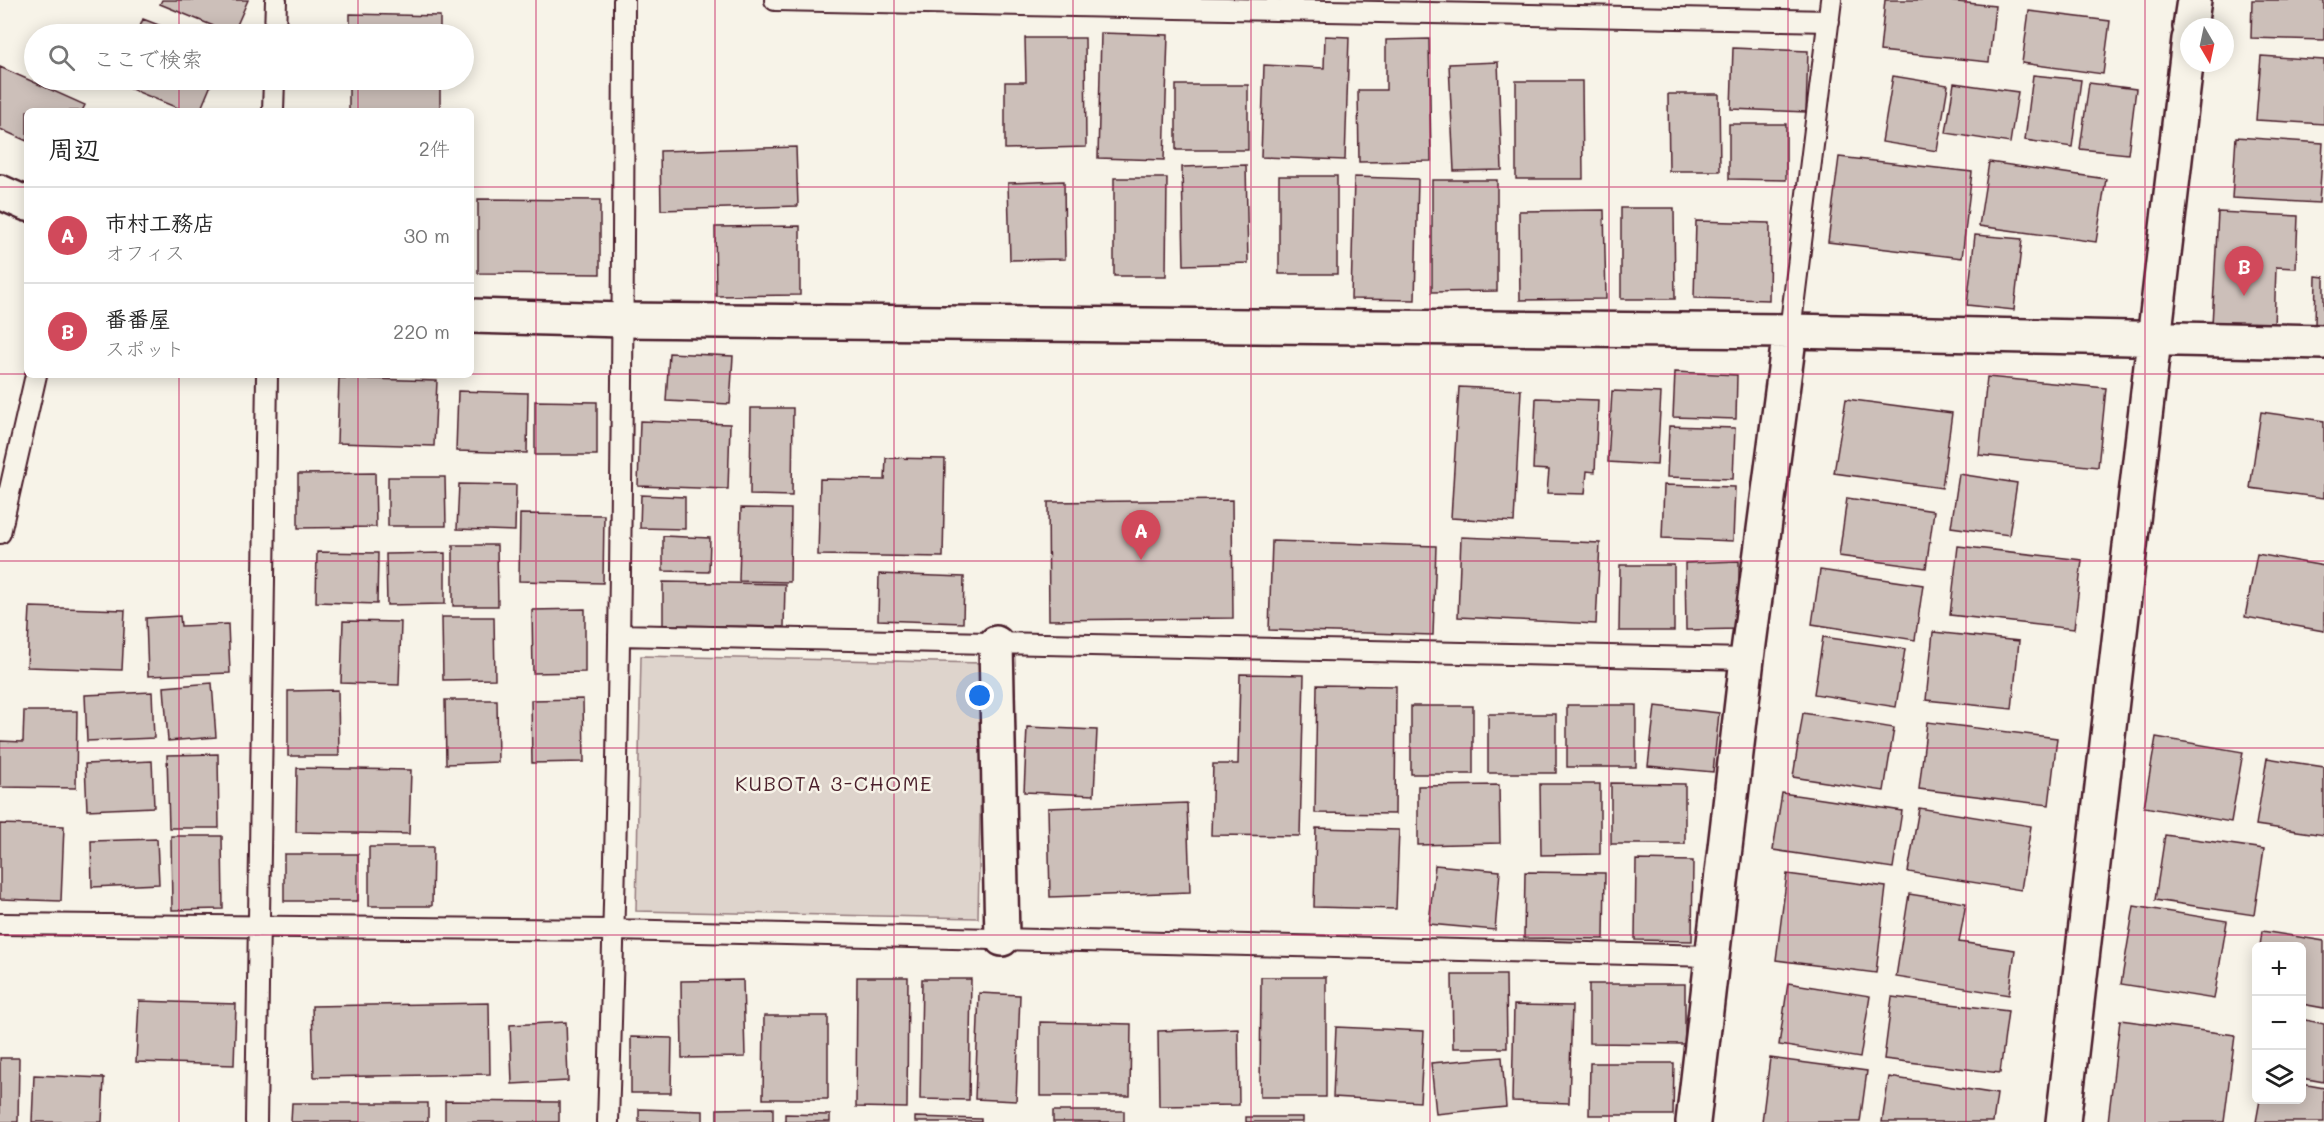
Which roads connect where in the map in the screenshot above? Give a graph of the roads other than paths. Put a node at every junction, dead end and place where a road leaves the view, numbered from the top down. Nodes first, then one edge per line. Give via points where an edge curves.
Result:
1 (276, 0) edge
2 (624, 0) edge
3 (775, 0) edge
4 (1831, 0) edge
5 (2194, 0) edge
6 (2191, 18) edge
7 (1829, 21) junction
8 (275, 24) edge
9 (2185, 72) edge
10 (274, 90) edge
11 (273, 108) edge
12 (0, 192) edge
13 (24, 203) edge
14 (474, 316) edge
15 (623, 320) junction
16 (1790, 332) junction
17 (2154, 338) junction
18 (2324, 342) edge
19 (35, 378) edge
20 (267, 378) edge
21 (0, 533) edge
22 (619, 635) junction
23 (996, 643) junction
24 (1747, 659) junction
25 (0, 924) edge
26 (258, 925) junction
27 (614, 930) junction
28 (1002, 939) junction
29 (1713, 956) junction
30 (256, 1122) edge
31 (608, 1122) edge
32 (1693, 1122) edge
33 (2063, 1122) edge

1 - 8 lane
2 - 15 lane
3 - 7 lane
4 - 7 lane
5 - 6 street
7 - 16 lane
9 - 17 street
10 - 11 lane
12 - 13 street
14 - 15 street
15 - 16 street
15 - 22 lane
16 - 17 street
16 - 24 street
17 - 18 street
17 - 33 street
19 - 21 lane
20 - 26 lane
22 - 23 lane
22 - 27 lane
23 - 24 lane
23 - 28 street
24 - 29 street
25 - 26 lane
26 - 27 lane
26 - 30 lane
27 - 28 lane
27 - 31 lane
28 - 29 lane
29 - 32 street

